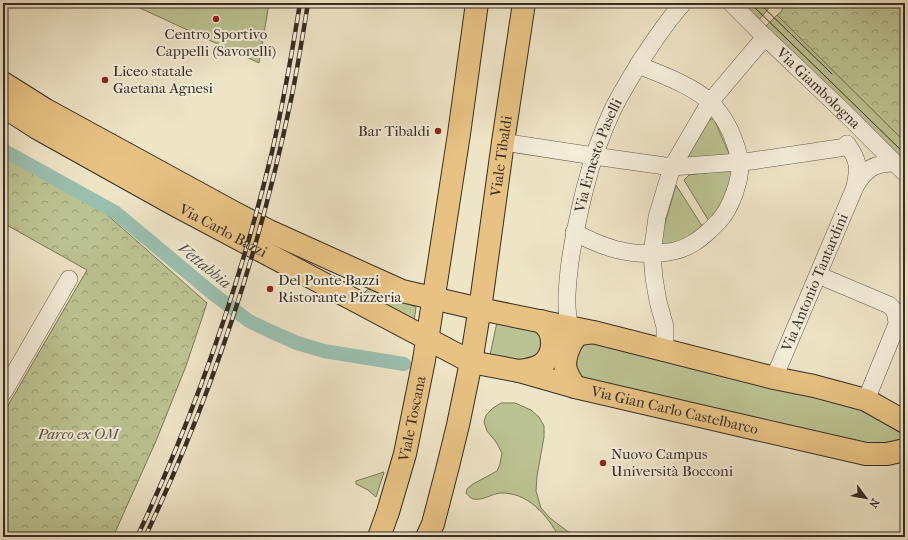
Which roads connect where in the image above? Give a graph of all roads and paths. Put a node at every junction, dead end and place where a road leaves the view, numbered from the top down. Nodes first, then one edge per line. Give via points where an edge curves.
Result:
1 (477, 3) edge
2 (524, 3) edge
3 (683, 3) edge
4 (731, 3) edge
5 (765, 37) junction
6 (638, 65) junction
7 (3, 83) edge
8 (710, 102) junction
9 (3, 106) edge
10 (849, 118) junction
11 (503, 142) junction
12 (847, 144) junction
13 (594, 156) junction
14 (740, 162) junction
15 (672, 167) junction
16 (900, 168) edge
17 (855, 187) junction
18 (574, 232) junction
19 (652, 254) junction
20 (818, 275) junction
21 (69, 279) dead end
22 (382, 282) junction
23 (433, 298) junction
24 (359, 302) junction
25 (480, 309) junction
26 (540, 321) junction
27 (570, 327) junction
28 (593, 332) junction
29 (427, 338) junction
30 (447, 349) joint
31 (663, 350) junction
32 (471, 362) junction
33 (519, 371) junction
34 (774, 378) junction
35 (575, 387) junction
36 (3, 393) edge
37 (866, 400) junction
38 (905, 422) edge
39 (905, 450) edge
40 (379, 537) edge
41 (427, 537) edge

1 - 23 main road
2 - 11 main road, Viale Tibaldi
3 - 6 street, Via Ernesto Paselli
4 - 5 street, Via Giambologna
5 - 8 street
5 - 10 street, Via Giambologna
6 - 8 street via 686,86
6 - 13 street, Via Ernesto Paselli via 613,109
7 - 22 main road, Via Carlo Bazzi via 46,110 269,231
8 - 14 street via 730,129
8 - 15 street
9 - 24 main road, Via Carlo Bazzi via 57,140
10 - 12 street via 851,126
10 - 16 street, Via Giambologna
11 - 13 street
11 - 25 main road, Viale Tibaldi
12 - 14 street via 839,148
12 - 17 street, Via Antonio Tantardini via 857,163
13 - 15 street
13 - 18 street, Via Ernesto Paselli
14 - 15 street
14 - 19 street via 734,197 719,221 690,246
15 - 19 street via 657,217
16 - 17 street, Via Antonio Tantardini via 885,163 877,165 860,177
17 - 20 street, Via Antonio Tantardini
18 - 19 street via 619,250
18 - 27 street, Via Ernesto Paselli via 567,292 567,317
19 - 31 street via 658,301 665,327
20 - 34 street, Via Antonio Tantardini
20 - 37 street via 888,305 896,314 897,324
21 - 36 street
22 - 23 main road, Via Carlo Bazzi via 402,291
22 - 24 main road via 367,282 360,286 357,291
23 - 25 main road, Via Carlo Bazzi
23 - 29 main road, Viale Toscana
24 - 29 main road, Via Carlo Bazzi
25 - 26 main road
25 - 32 main road
26 - 27 main road
26 - 33 main road via 551,336 549,356 534,369
27 - 28 main road
28 - 31 main road
28 - 35 main road via 579,335 571,344 567,355 565,368
29 - 30 main road, Via Carlo Bazzi
29 - 40 main road, Viale Toscana via 405,454
30 - 32 main road, Via Gian Carlo Castelbarco
31 - 34 main road
32 - 33 main road, Via Gian Carlo Castelbarco
32 - 41 main road via 448,466 433,524
33 - 35 main road, Via Gian Carlo Castelbarco
34 - 37 main road
35 - 39 main road, Via Gian Carlo Castelbarco via 866,454 887,454
37 - 38 main road

